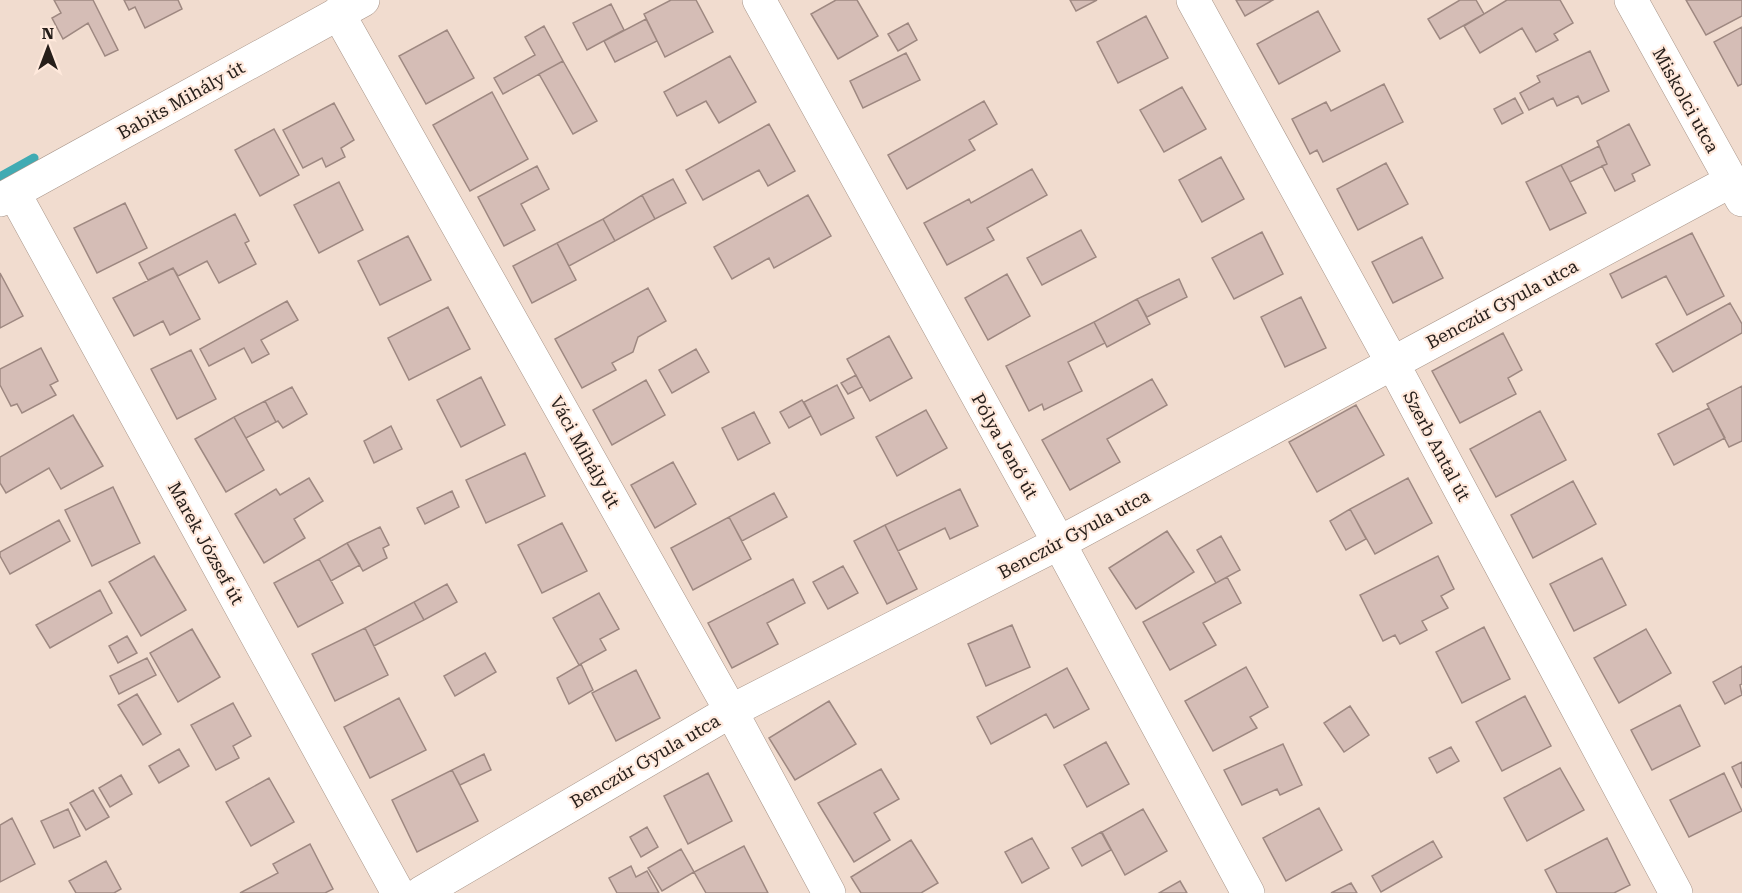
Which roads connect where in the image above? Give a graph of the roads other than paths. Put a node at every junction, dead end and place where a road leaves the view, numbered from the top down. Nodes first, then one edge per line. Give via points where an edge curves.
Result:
1 (759, 0) edge
2 (1193, 0) edge
3 (1631, 0) edge
4 (350, 7) edge
5 (1736, 190) edge
6 (7, 196) edge
7 (1393, 364) junction
8 (1059, 543) junction
9 (731, 711) junction
10 (398, 893) edge
11 (421, 893) edge
12 (829, 893) edge
13 (1248, 893) edge
14 (1676, 893) edge

1 - 8 street, Pólya Jenő út
2 - 7 street, Szerb Antal út
3 - 5 street, Miskolci utca
4 - 6 street, Babits Mihály út
4 - 9 street, Váci Mihály út
5 - 7 street, Benczúr Gyula utca
6 - 10 street, Marek József út
7 - 8 street, Benczúr Gyula utca
7 - 14 street, Szerb Antal út
8 - 9 street, Benczúr Gyula utca
8 - 13 street, Pólya Jenő út
9 - 11 street, Benczúr Gyula utca
9 - 12 street, Váci Mihály út

